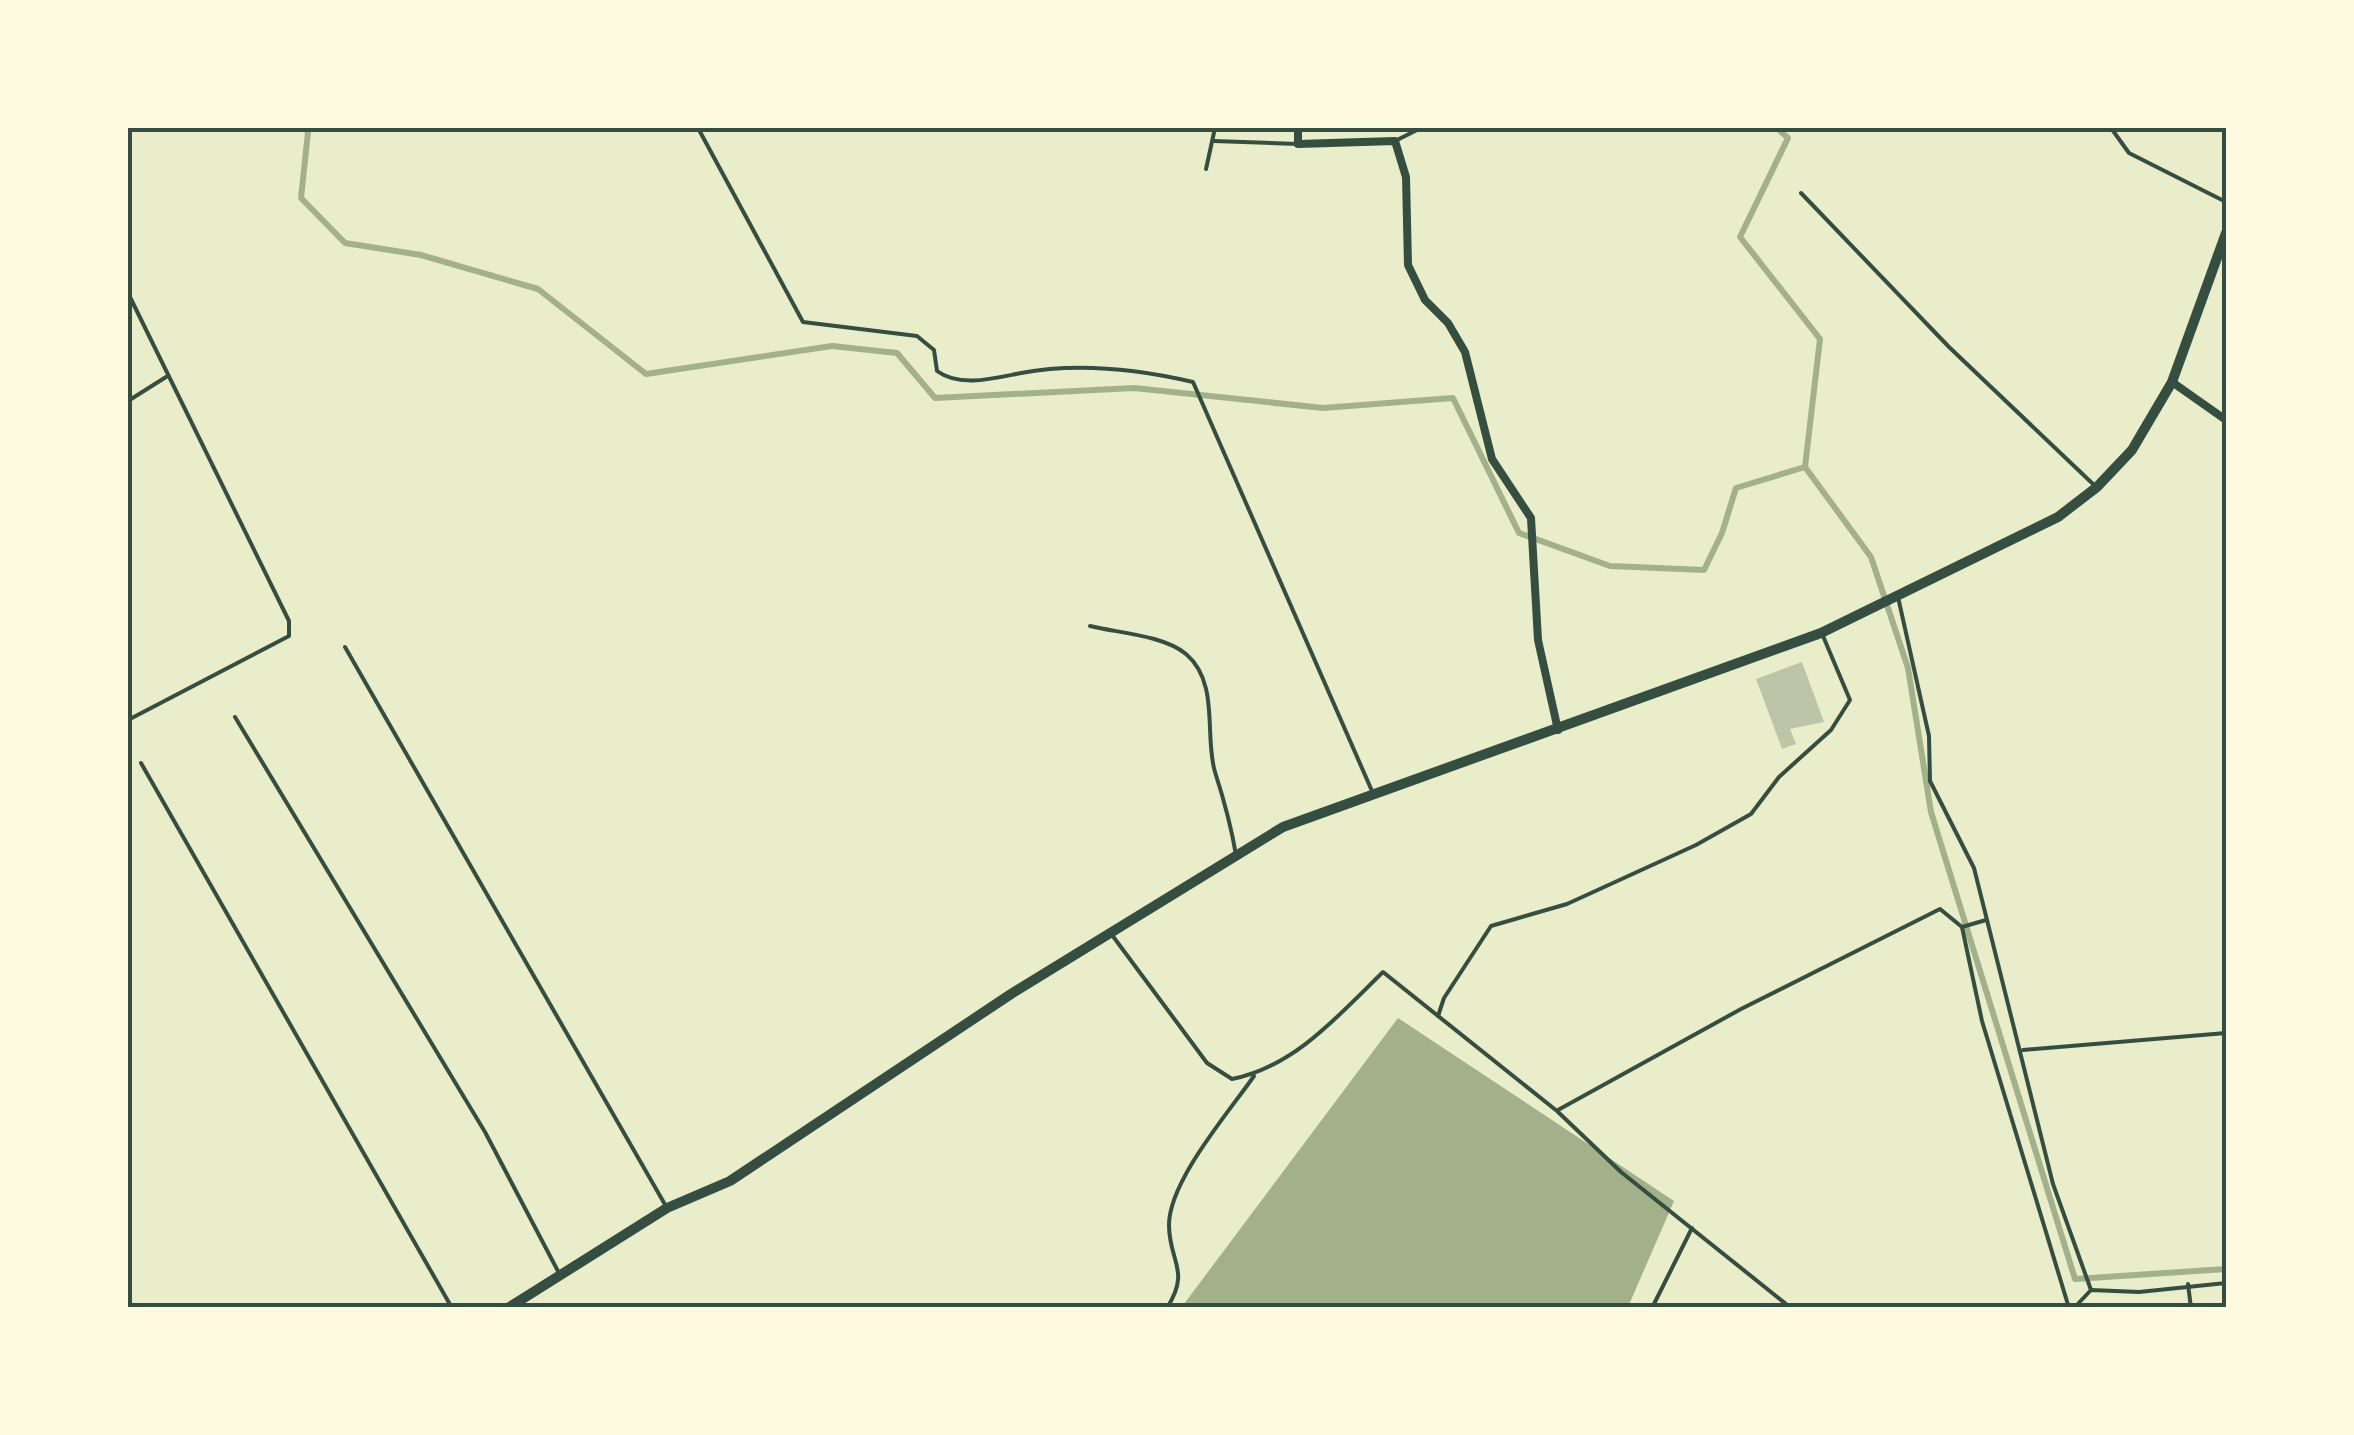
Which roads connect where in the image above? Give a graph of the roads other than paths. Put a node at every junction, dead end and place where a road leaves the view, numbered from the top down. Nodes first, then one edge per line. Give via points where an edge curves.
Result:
1 (698, 128) edge
2 (1215, 128) edge
3 (1298, 128) edge
4 (1421, 128) edge
5 (2111, 128) edge
6 (1214, 141) junction
7 (1395, 141) junction
8 (1298, 144) junction
9 (1206, 169) dead end
10 (1801, 192) dead end
11 (2226, 202) edge
12 (2226, 233) edge
13 (128, 292) edge
14 (168, 376) junction
15 (2172, 382) junction
16 (128, 401) edge
17 (2226, 420) edge
18 (2097, 487) junction
19 (1898, 597) junction
20 (1090, 626) dead end
21 (1821, 632) junction
22 (345, 647) dead end
23 (235, 717) dead end
24 (128, 720) edge
25 (1558, 730) junction
26 (141, 763) dead end
27 (1372, 792) junction
28 (1236, 854) junction
29 (1986, 920) junction
30 (1962, 927) junction
31 (1111, 933) junction
32 (1438, 1016) junction
33 (2226, 1033) edge
34 (2023, 1050) junction
35 (1256, 1074) junction
36 (1556, 1110) junction
37 (667, 1208) junction
38 (1692, 1228) junction
39 (560, 1274) junction
40 (2188, 1284) junction
41 (2226, 1284) edge
42 (2091, 1290) junction
43 (452, 1308) edge
44 (508, 1308) edge
45 (1167, 1308) edge
46 (1652, 1308) edge
47 (1791, 1308) edge
48 (2072, 1308) edge
49 (2191, 1308) edge

1 - 27 lane via 803,322 918,336 934,350 937,371 956,380 1050,367 1139,370 1194,382
2 - 6 lane
3 - 8 street
4 - 7 lane
5 - 11 lane via 2129,153
6 - 8 lane
6 - 9 lane
7 - 8 street
7 - 25 street via 1406,176 1408,266 1464,352 1492,459 1531,518 1538,640
10 - 18 lane via 1949,347
12 - 15 street
13 - 14 lane
14 - 16 lane
14 - 24 lane via 289,621 289,636
15 - 17 street
15 - 18 street via 2132,450
18 - 19 street via 2058,518
19 - 21 street
19 - 29 lane via 1930,736 1930,781 1974,868
20 - 28 lane via 1186,654 1212,718 1214,769
21 - 25 street
21 - 32 lane via 1850,700 1831,730 1750,814 1568,904 1491,926
22 - 37 lane
23 - 39 lane via 485,1132
25 - 27 street
26 - 43 lane
27 - 28 street via 1283,827
28 - 31 street
29 - 30 lane
29 - 34 lane
30 - 36 lane via 1940,910
30 - 48 lane via 1982,1021
31 - 35 lane via 1207,1063 1232,1079
31 - 37 street via 730,1181
32 - 35 lane via 1382,972 1286,1060
32 - 36 lane
33 - 34 lane
34 - 42 lane via 2053,1184
35 - 45 lane via 1185,1176 1169,1224 1181,1273
36 - 38 lane
37 - 39 street
38 - 46 lane
38 - 47 lane
39 - 44 street
40 - 41 lane
40 - 42 lane
40 - 49 lane
42 - 48 lane

